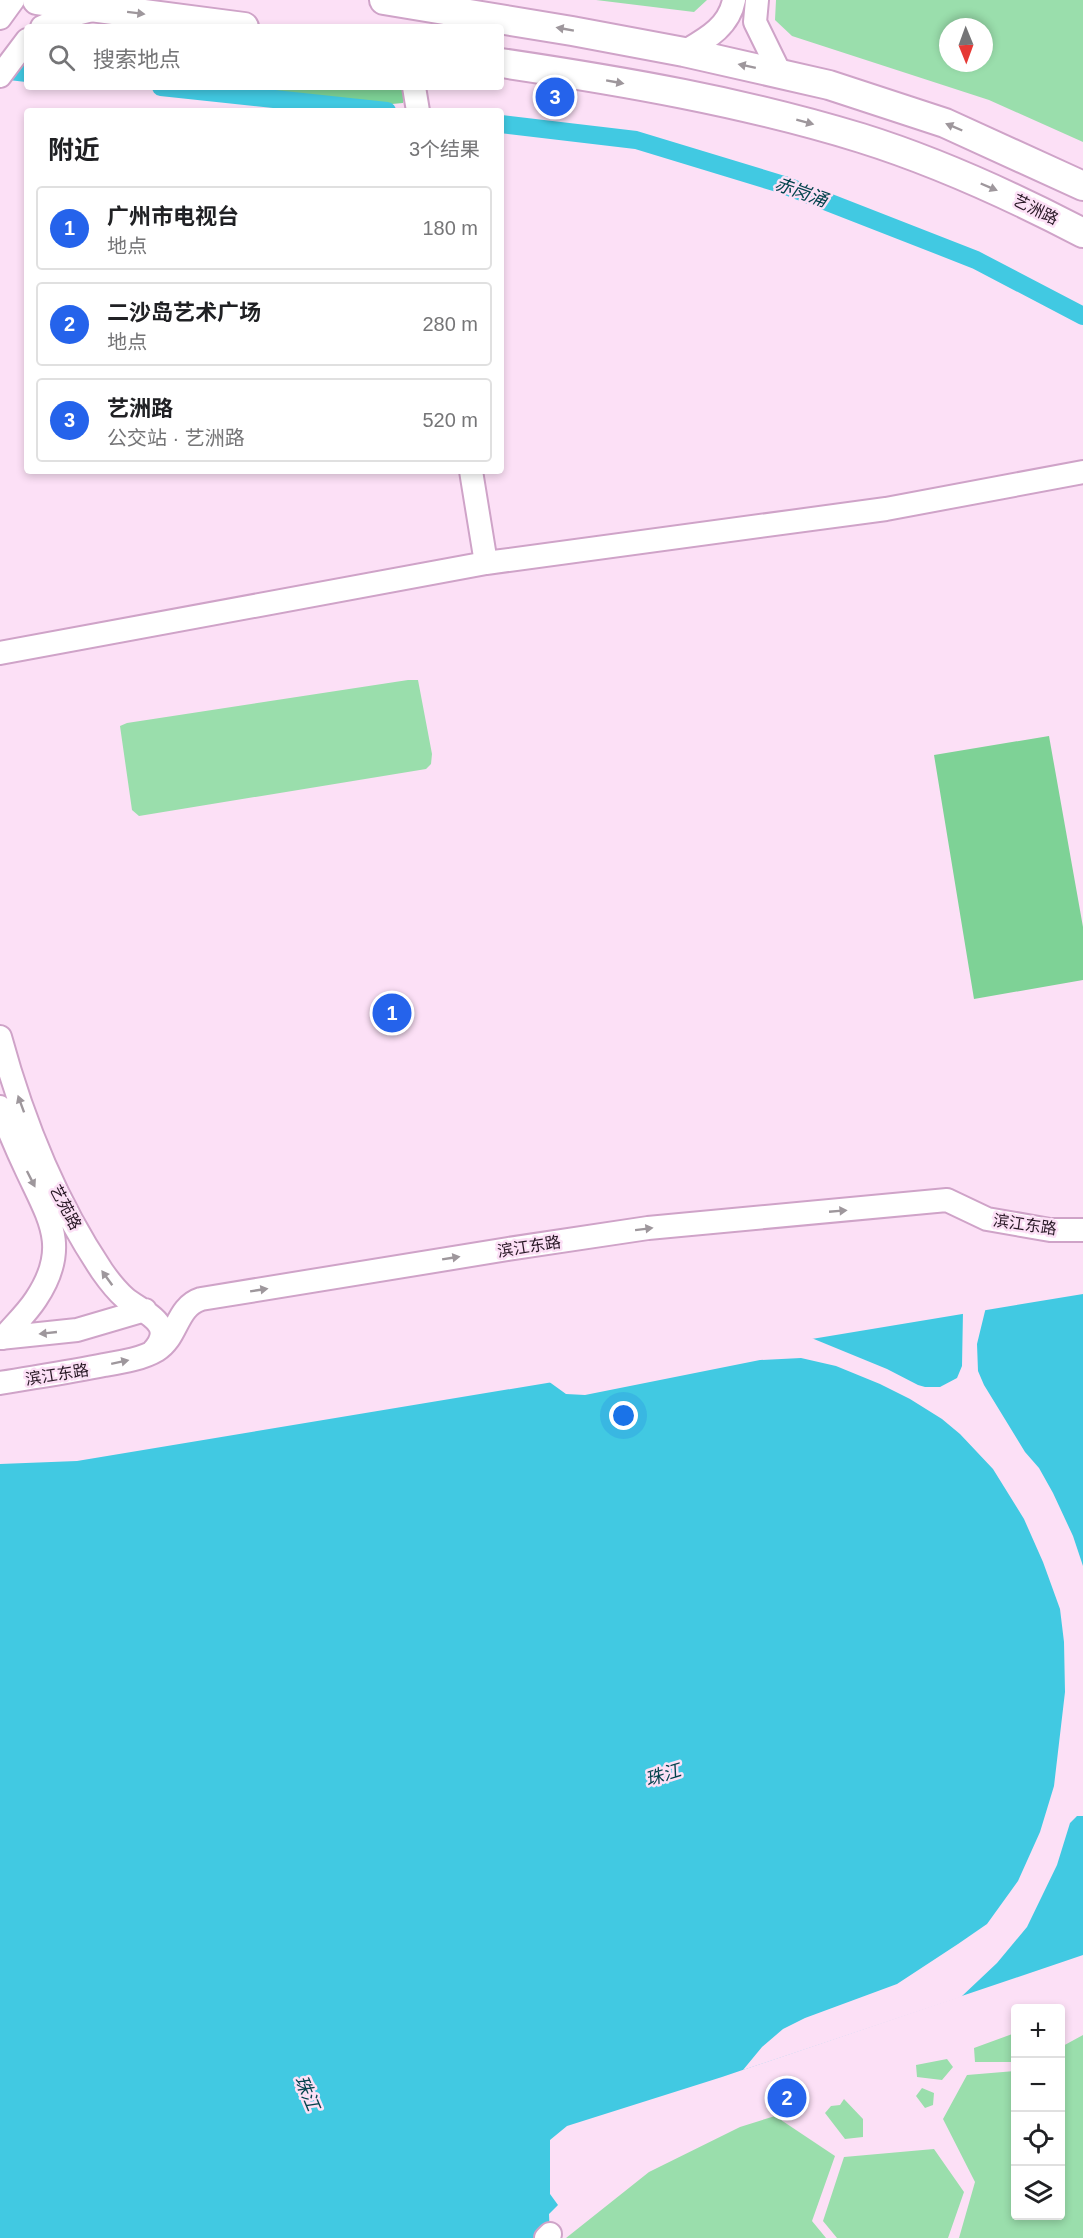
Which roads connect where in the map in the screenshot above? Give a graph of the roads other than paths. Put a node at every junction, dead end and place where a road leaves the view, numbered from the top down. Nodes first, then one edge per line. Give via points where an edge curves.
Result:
1 (13, 0) edge
2 (37, 0) edge
3 (384, 0) edge
4 (734, 0) edge
5 (757, 0) edge
6 (100, 8) junction
7 (0, 18) edge
8 (49, 24) edge
9 (221, 24) edge
10 (24, 44) edge
11 (684, 52) junction
12 (504, 64) edge
13 (780, 73) junction
14 (0, 76) edge
15 (414, 90) edge
16 (418, 108) edge
17 (1083, 186) edge
18 (1083, 233) edge
19 (1083, 472) edge
20 (471, 474) edge
21 (486, 564) junction
22 (0, 653) edge
23 (0, 1037) edge
24 (0, 1107) edge
25 (1083, 1230) edge
26 (145, 1310) junction
27 (1, 1338) edge
28 (153, 1352) junction
29 (0, 1383) edge

1 - 7 street
2 - 6 main road
11 -> 3 main road
4 - 11 street via 727,20 716,32
5 - 13 street via 755,22
6 - 8 street
6 -> 9 main road
10 - 14 street
13 -> 11 main road
12 -> 18 main road, 艺洲路 via 678,93 862,138 935,164
17 -> 13 main road via 945,123
15 - 16 street
19 - 21 street via 886,509
20 - 21 street
21 - 22 street
26 -> 23 street, 艺苑路 via 110,1282 68,1212 33,1137
24 -> 27 street, 艺苑路 via 47,1212 55,1241 48,1277 36,1299
28 -> 25 street, 滨江东路 via 168,1340 184,1311 201,1299 648,1228 948,1200 987,1219 1050,1230
26 -> 27 street via 77,1330
26 - 28 street, 艺苑路 via 160,1329 159,1345
29 -> 28 street, 滨江东路 via 119,1363

